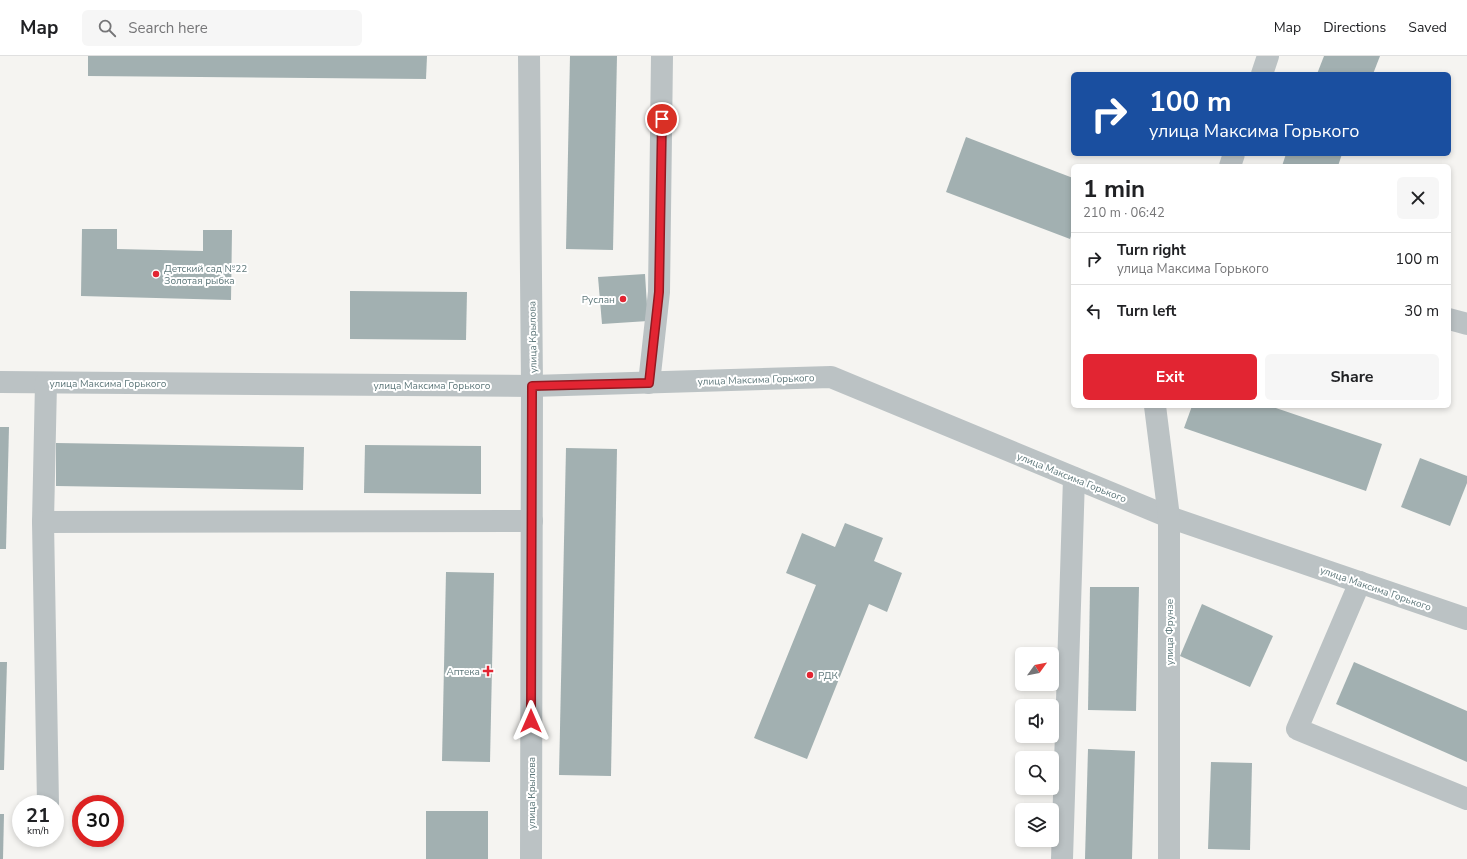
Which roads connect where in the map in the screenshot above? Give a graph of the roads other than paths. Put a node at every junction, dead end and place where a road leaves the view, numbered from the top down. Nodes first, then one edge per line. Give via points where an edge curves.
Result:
1 (529, 56) edge
2 (662, 56) edge
3 (1268, 56) edge
4 (1263, 72) edge
5 (1451, 320) edge
6 (1467, 324) edge
7 (0, 382) edge
8 (46, 382) junction
9 (649, 383) junction
10 (532, 386) junction
11 (1155, 408) edge
12 (1074, 478) junction
13 (1169, 517) junction
14 (532, 521) junction
15 (43, 522) junction
16 (1360, 582) junction
17 (1467, 619) edge
18 (48, 795) edge
19 (1467, 799) edge
20 (531, 859) edge
21 (1062, 859) edge
22 (1169, 859) edge

1 - 10 street, улица Крылова
2 - 9 street via 659,292
3 - 4 street
5 - 6 street
7 - 8 street, улица Максима Горького
8 - 10 street, улица Максима Горького
8 - 15 street
9 - 10 street, улица Максима Горького
9 - 12 street, улица Максима Горького via 831,377
10 - 14 street, улица Крылова
11 - 13 street, улица Фрунзе
12 - 13 street, улица Максима Горького
12 - 21 street
13 - 16 street, улица Максима Горького
13 - 22 street, улица Фрунзе
14 - 15 street
14 - 20 street, улица Крылова
15 - 18 street
16 - 17 street, улица Максима Горького
16 - 19 street via 1298,729

